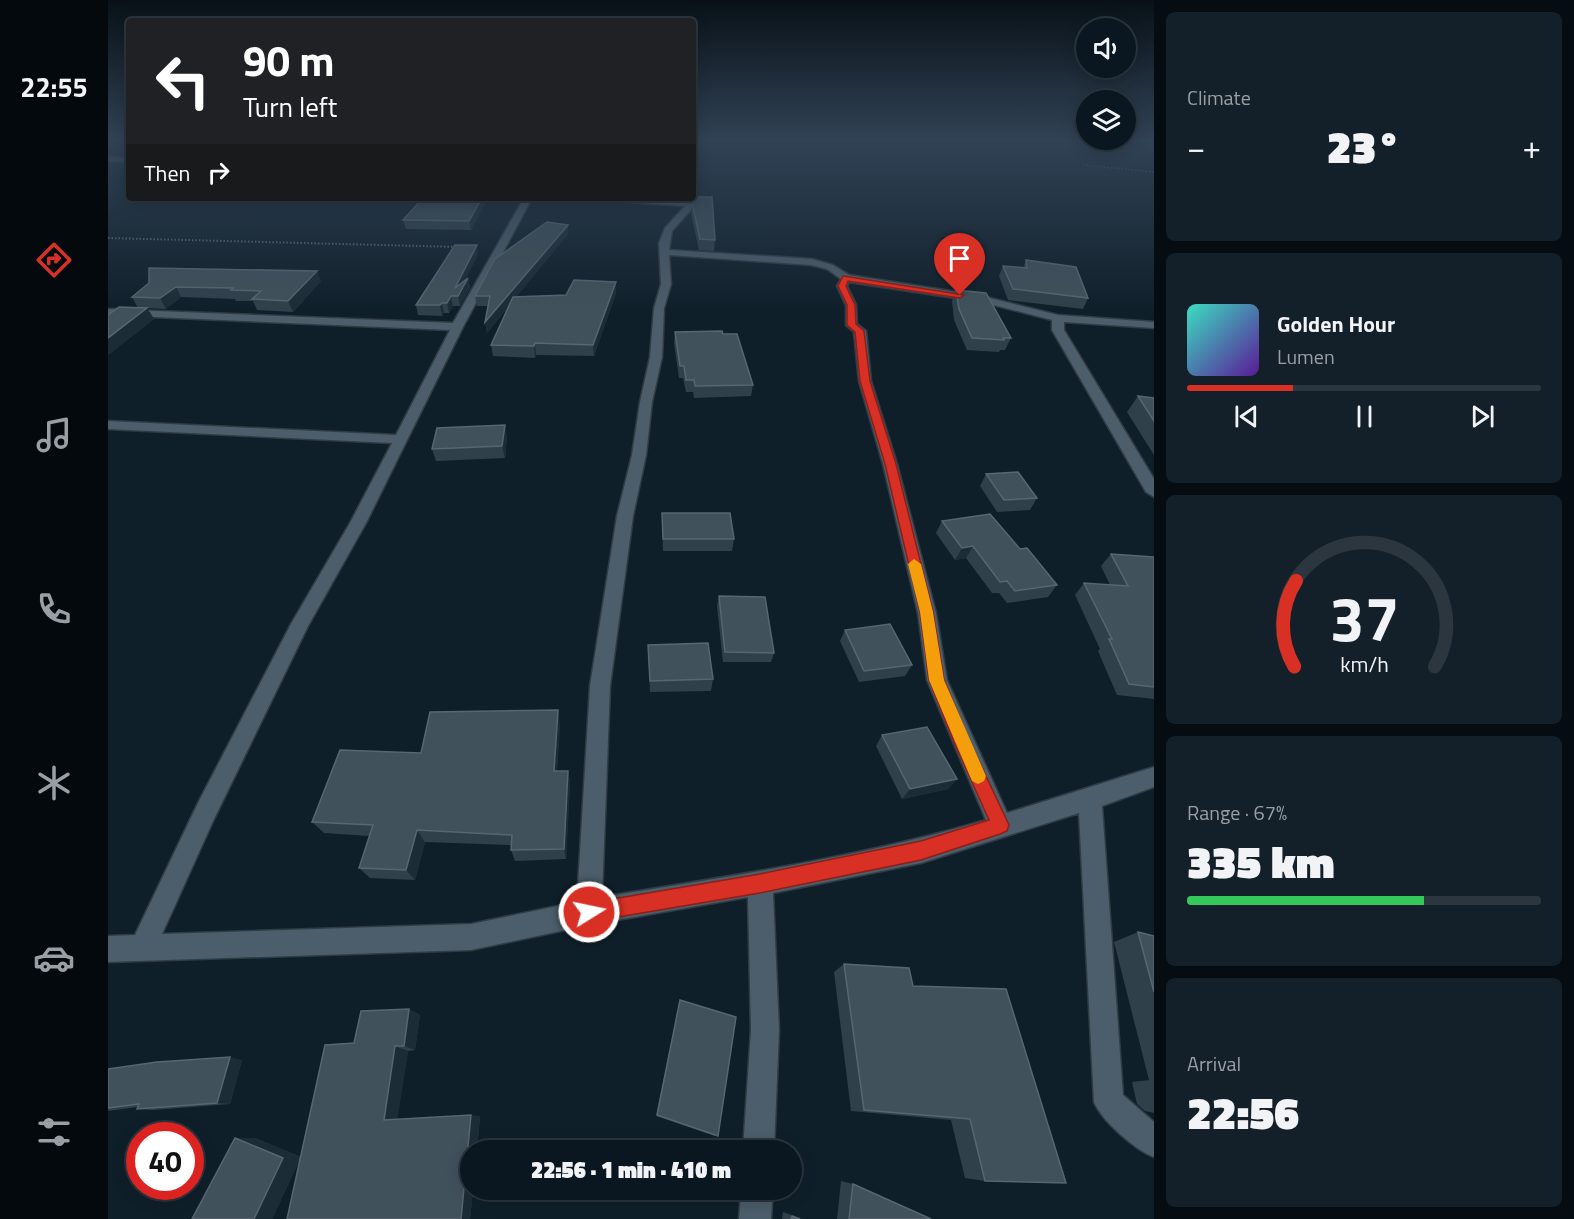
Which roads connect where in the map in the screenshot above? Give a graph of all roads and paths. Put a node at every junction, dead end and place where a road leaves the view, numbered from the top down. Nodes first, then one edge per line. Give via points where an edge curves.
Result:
1 (526, 201) edge
2 (651, 201) edge
3 (108, 238) edge
4 (499, 249) junction
5 (663, 252) junction
6 (846, 278) junction
7 (108, 312) edge
8 (1058, 318) junction
9 (1154, 325) edge
10 (457, 327) junction
11 (108, 424) edge
12 (400, 439) junction
13 (1154, 492) edge
14 (1154, 777) edge
15 (1090, 799) junction
16 (1000, 825) junction
17 (760, 883) junction
18 (589, 912) junction
19 (108, 949) edge
20 (142, 949) junction
21 (760, 1140) edge
22 (1154, 1142) edge
23 (756, 1200) edge
24 (755, 1219) edge

1 - 4 street
2 - 5 street via 690,206 668,230
3 - 4 path
4 - 10 street
5 - 6 street via 812,262 830,267
5 - 18 street via 666,284 659,308 656,357 625,516 600,686
6 - 8 street via 982,299
6 - 16 street via 842,286 851,305 852,325 860,331 865,381 927,612 937,680
7 - 10 street
8 - 9 street
8 - 13 street via 1058,330
10 - 12 street
11 - 12 street
12 - 20 street via 284,655
14 - 15 street
15 - 16 street
15 - 22 street via 1109,1102
16 - 17 street via 921,850
17 - 18 street
17 - 21 street via 765,1030
18 - 20 street via 471,937
19 - 20 street
23 - 24 street

